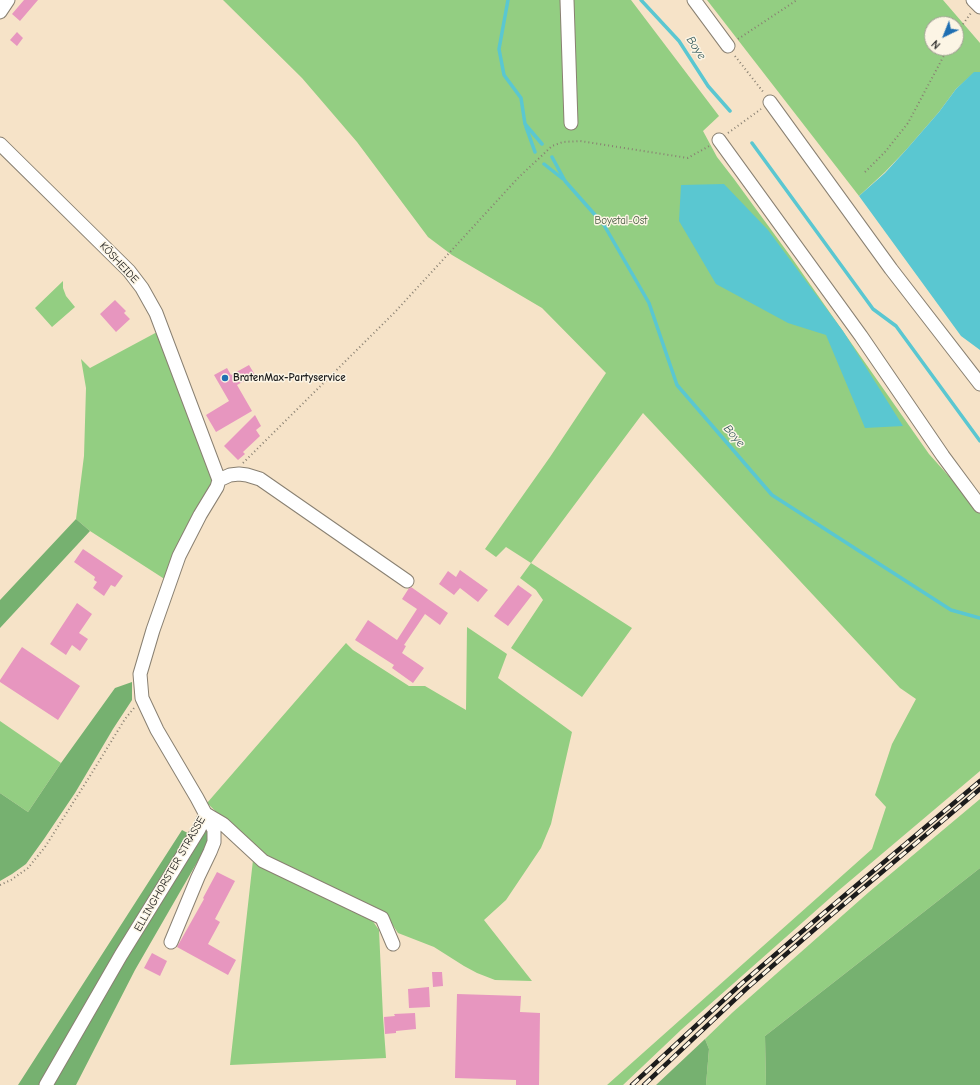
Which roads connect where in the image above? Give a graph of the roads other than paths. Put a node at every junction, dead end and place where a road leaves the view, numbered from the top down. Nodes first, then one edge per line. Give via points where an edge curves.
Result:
1 (8, 0) edge
2 (567, 0) edge
3 (694, 0) edge
4 (0, 12) edge
5 (728, 46) road end
6 (770, 102) road end
7 (571, 123) dead end
8 (719, 140) road end
9 (0, 144) edge
10 (980, 384) edge
11 (225, 478) junction
12 (980, 506) edge
13 (407, 581) dead end
14 (206, 814) junction
15 (171, 942) dead end
16 (393, 944) dead end
17 (46, 1085) edge

1 - 4 street
2 - 7 street
3 - 5 street
6 - 10 street via 891,269
8 - 12 street
9 - 11 street, KÖSHEIDE via 129,271 142,288 156,313
11 - 13 street via 239,474 260,479
11 - 14 street, ELLINGHORSTER STRASSE via 200,515 179,556 140,674 142,698 157,730
14 - 15 street via 214,830 214,842
14 - 16 street via 223,824 263,861 382,918
14 - 17 street, ELLINGHORSTER STRASSE

